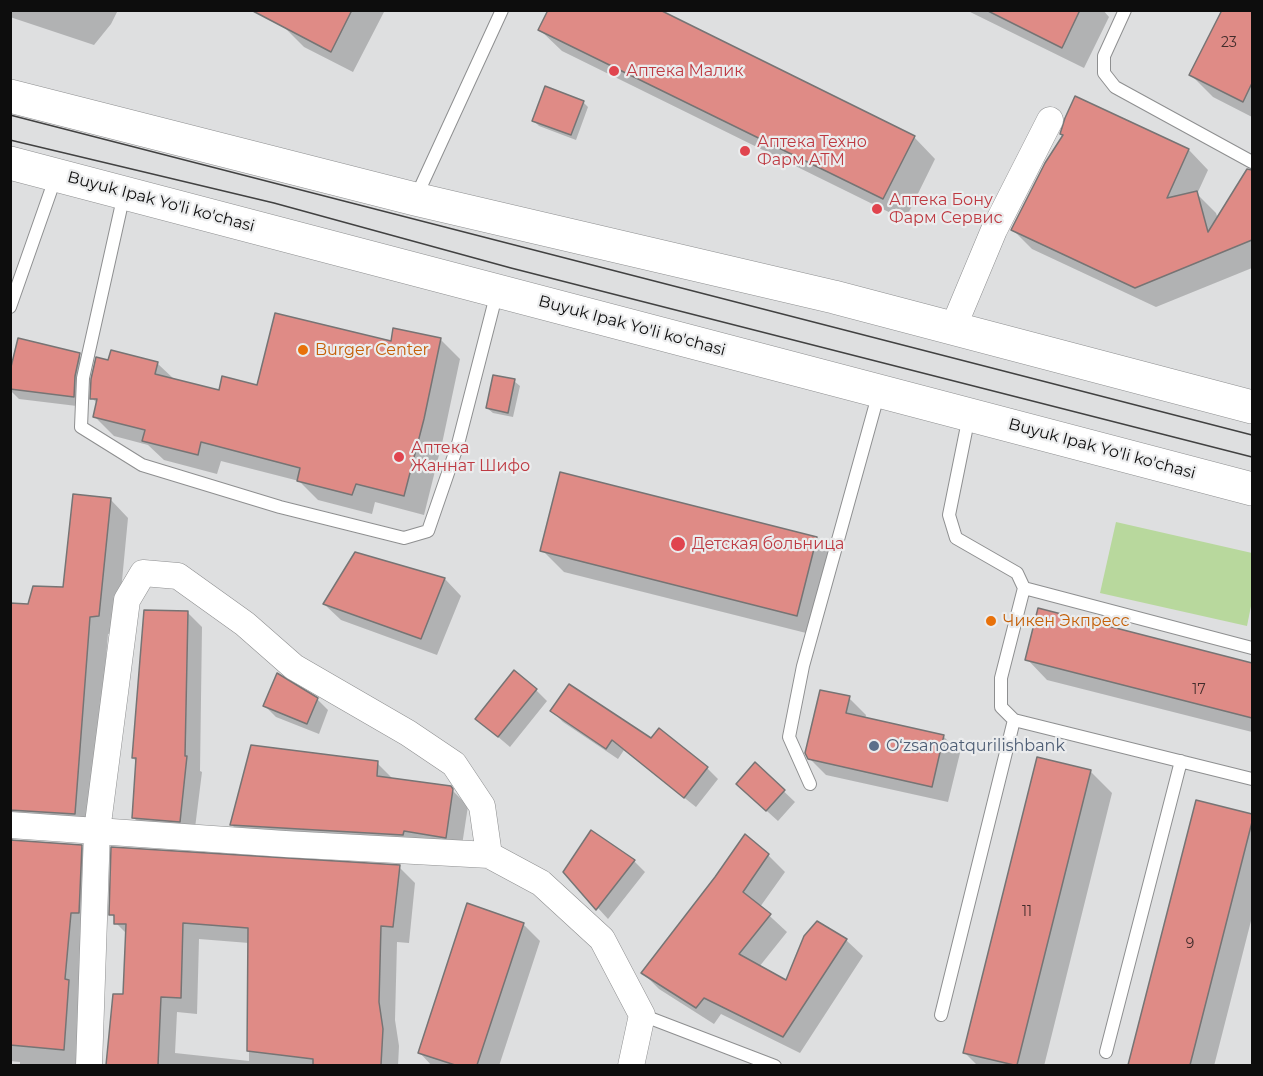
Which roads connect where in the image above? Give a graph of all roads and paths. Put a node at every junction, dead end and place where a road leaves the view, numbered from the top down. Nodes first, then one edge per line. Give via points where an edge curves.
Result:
1 (502, 10) edge
2 (1125, 10) edge
3 (10, 96) edge
4 (1050, 120) dead end
5 (1252, 162) edge
6 (10, 163) edge
7 (56, 175) junction
8 (125, 193) junction
9 (416, 199) junction
10 (497, 291) junction
11 (10, 307) edge
12 (953, 328) junction
13 (879, 391) junction
14 (1252, 407) edge
15 (969, 415) junction
16 (1252, 489) edge
17 (1024, 588) junction
18 (1252, 648) edge
19 (1014, 720) junction
20 (1181, 761) junction
21 (1252, 779) edge
22 (810, 784) dead end
23 (10, 825) edge
24 (97, 831) junction
25 (489, 855) junction
26 (642, 1015) junction
27 (941, 1015) dead end
28 (1106, 1052) dead end
29 (89, 1065) edge
30 (631, 1065) edge
31 (775, 1065) edge

1 - 9 lane
2 - 5 lane via 1104,56 1104,73 1115,87
3 - 9 main road
4 - 12 street via 994,230
6 - 7 main road, Buyuk Ipak Yo'li ko'chasi
7 - 8 main road, Buyuk Ipak Yo'li ko'chasi
7 - 11 lane
8 - 10 main road, Buyuk Ipak Yo'li ko'chasi
8 - 10 lane via 84,378 81,427 142,465 280,507 404,538 429,531 458,444
9 - 12 main road
10 - 13 main road, Buyuk Ipak Yo'li ko'chasi
12 - 14 main road
13 - 15 main road, Buyuk Ipak Yo'li ko'chasi
13 - 22 lane via 803,666 789,737
15 - 16 main road, Buyuk Ipak Yo'li ko'chasi
15 - 17 lane via 950,515 956,538 1017,573
17 - 18 lane
17 - 19 lane via 1001,678 1001,706
19 - 20 lane
19 - 27 lane
20 - 21 lane
20 - 28 lane
23 - 24 street
24 - 25 street
24 - 25 street via 127,600 142,573 178,576 245,624 294,667 454,764 483,806
24 - 29 street
25 - 26 street via 541,883 602,939
26 - 30 street
26 - 31 lane

